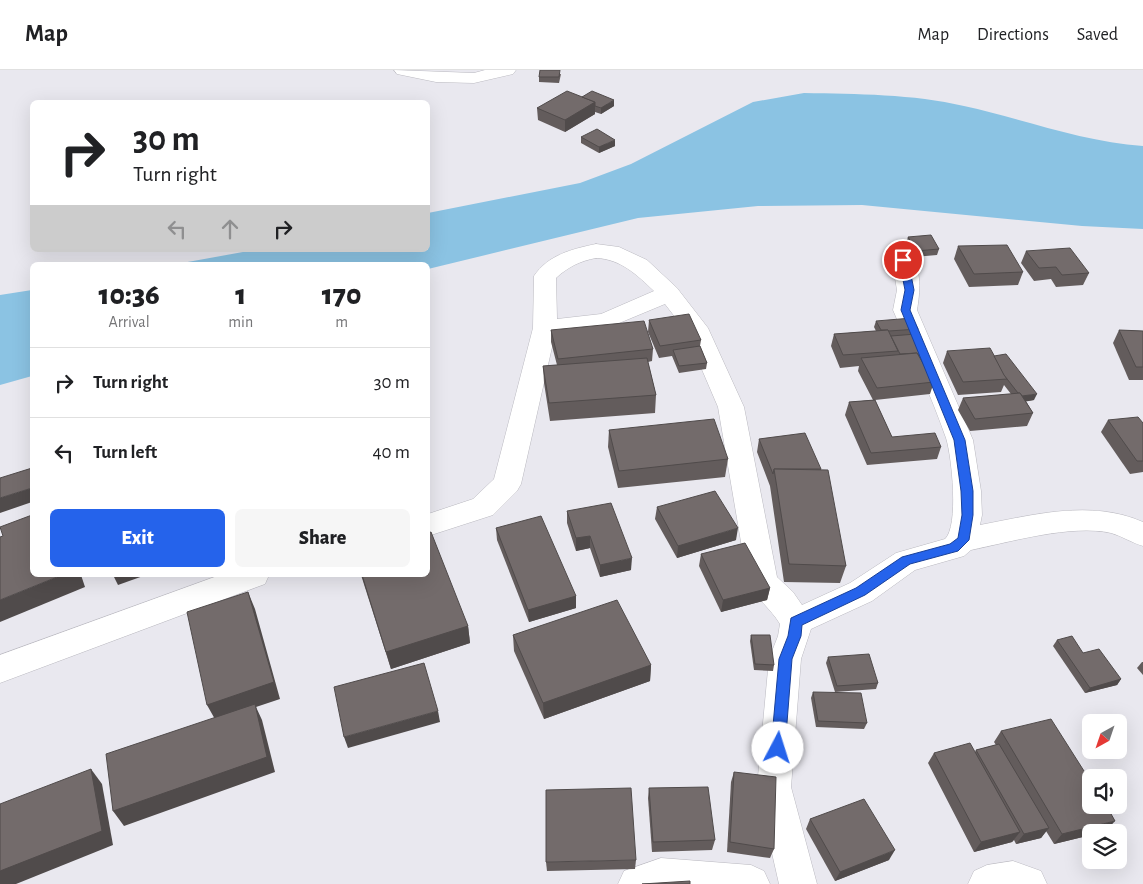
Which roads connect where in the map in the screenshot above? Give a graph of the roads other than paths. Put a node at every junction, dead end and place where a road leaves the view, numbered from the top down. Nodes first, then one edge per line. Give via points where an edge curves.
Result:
1 (403, 70) edge
2 (506, 70) edge
3 (903, 260) dead end
4 (669, 293) junction
5 (545, 328) junction
6 (430, 524) edge
7 (1143, 536) edge
8 (963, 540) junction
9 (249, 577) edge
10 (796, 622) junction
11 (0, 669) edge
12 (637, 884) edge
13 (752, 884) edge
14 (798, 884) edge
15 (987, 884) edge
16 (1028, 884) edge

1 - 2 street via 436,78 474,78
3 - 8 street via 909,290 905,310 960,440 968,515
4 - 5 street via 604,321
4 - 5 street via 639,265 611,252 576,255 545,276
4 - 10 street via 696,328 731,407 763,583 782,601
5 - 6 street via 507,484 483,507
7 - 8 street via 1105,521 1054,524
8 - 10 street via 954,548 906,561 861,592
9 - 11 street
10 - 14 street via 785,659 774,787
12 - 13 street via 662,877
15 - 16 street via 1013,880

